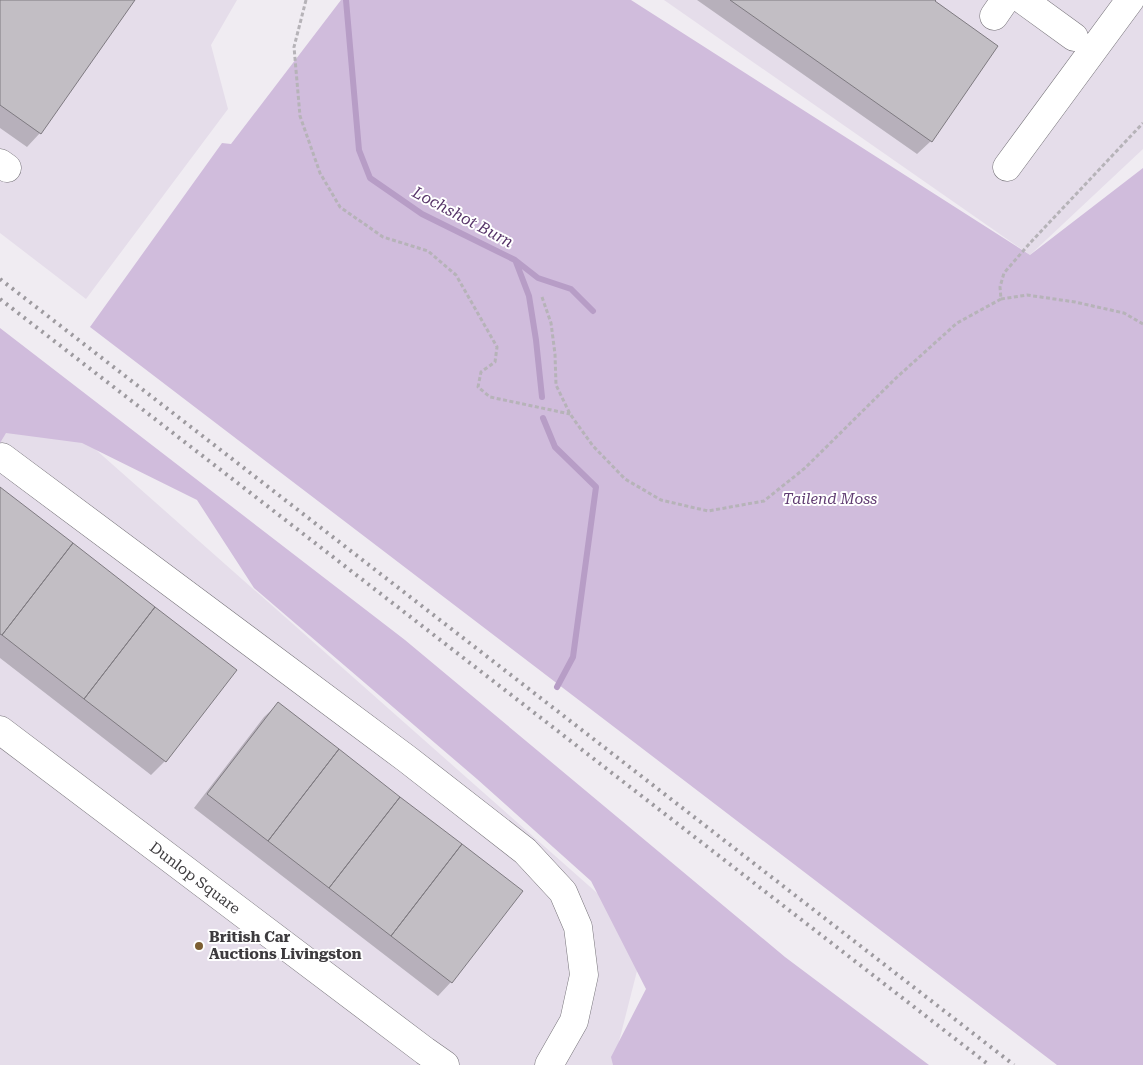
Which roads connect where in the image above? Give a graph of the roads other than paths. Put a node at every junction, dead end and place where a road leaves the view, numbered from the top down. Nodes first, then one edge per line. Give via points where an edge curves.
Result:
1 (1023, 0) edge
2 (1130, 0) edge
3 (1074, 37) dead end
4 (1007, 167) dead end
5 (2, 457) dead end
6 (0, 730) edge
7 (428, 1060) edge
8 (549, 1065) edge

1 - 3 street
2 - 4 street
5 - 8 street via 407,759 525,851 562,892 578,927 584,975 574,1021
6 - 7 street, Dunlop Square

